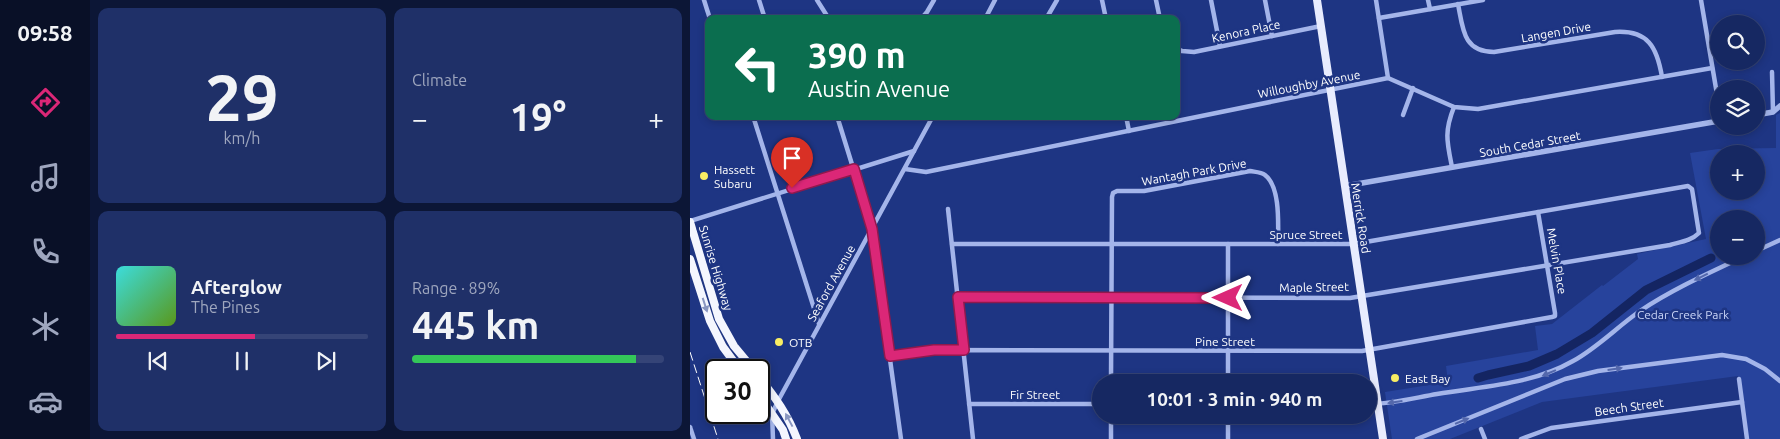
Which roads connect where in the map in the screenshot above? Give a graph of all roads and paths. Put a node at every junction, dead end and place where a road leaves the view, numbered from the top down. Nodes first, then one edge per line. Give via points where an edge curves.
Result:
1 (704, 0) edge
2 (759, 0) edge
3 (817, 0) edge
4 (934, 0) edge
5 (995, 0) edge
6 (1057, 0) edge
7 (1102, 0) edge
8 (1156, 0) edge
9 (1211, 0) edge
10 (1265, 0) edge
11 (1317, 0) edge
12 (1376, 0) edge
13 (1428, 0) edge
14 (1483, 0) edge
15 (1701, 0) edge
16 (1458, 4) junction
17 (1430, 9) junction
18 (709, 15) edge
19 (764, 15) edge
20 (826, 15) edge
21 (924, 15) edge
22 (987, 15) edge
23 (1048, 15) edge
24 (1105, 15) edge
25 (1159, 15) edge
26 (1379, 18) junction
27 (1321, 26) junction
28 (1272, 36) junction
29 (1220, 46) junction
30 (1180, 50) edge
31 (1710, 56) edge
32 (1710, 68) edge
33 (1772, 72) dead end
34 (1662, 77) junction
35 (1388, 78) junction
36 (1412, 88) junction
37 (1330, 89) junction
38 (1780, 106) edge
39 (1454, 108) junction
40 (1772, 112) junction
41 (1765, 113) edge
42 (1402, 115) dead end
43 (754, 120) edge
44 (838, 120) edge
45 (931, 120) edge
46 (1127, 120) edge
47 (1710, 123) edge
48 (1129, 131) junction
49 (914, 151) junction
50 (1452, 168) junction
51 (854, 169) junction
52 (906, 169) junction
53 (1345, 186) junction
54 (777, 193) junction
55 (948, 209) dead end
56 (1538, 212) junction
57 (690, 222) edge
58 (872, 229) junction
59 (1695, 236) joint
60 (1780, 240) edge
61 (952, 244) junction
62 (1111, 244) junction
63 (1228, 244) junction
64 (1278, 244) junction
65 (1354, 244) junction
66 (1765, 247) edge
67 (690, 259) edge
68 (1548, 265) junction
69 (1727, 265) edge
70 (1362, 296) junction
71 (958, 297) junction
72 (1111, 298) junction
73 (1228, 298) junction
74 (1555, 313) joint
75 (819, 324) junction
76 (964, 350) junction
77 (1370, 350) junction
78 (1111, 351) junction
79 (1228, 351) junction
80 (890, 356) junction
81 (732, 359) edge
82 (745, 359) edge
83 (1111, 374) edge
84 (1228, 374) edge
85 (1739, 379) dead end
86 (1780, 381) edge
87 (770, 398) edge
88 (1742, 402) junction
89 (770, 404) edge
90 (969, 404) junction
91 (1092, 404) edge
92 (1378, 404) junction
93 (775, 407) junction
94 (1111, 424) edge
95 (1228, 424) edge
96 (690, 427) edge
97 (1481, 429) dead end
98 (694, 439) edge
99 (773, 439) edge
100 (786, 439) edge
101 (797, 439) edge
102 (901, 439) edge
103 (973, 439) edge
104 (1111, 439) edge
105 (1228, 439) edge
106 (1383, 439) edge
107 (1417, 439) edge
108 (1485, 439) edge
109 (1521, 439) edge
110 (1747, 439) edge

1 - 18 street
2 - 19 street
3 - 20 street
4 - 21 street
5 - 22 street
6 - 23 street
7 - 24 street
8 - 25 street
9 - 29 street
10 - 28 street
11 - 27 main road, Merrick Road
12 - 26 street
13 - 17 street
14 - 16 street
15 - 31 street
16 - 17 street
16 - 34 street, Langen Drive via 1463,32 1474,48 1484,52 1626,31 1646,40 1654,48
17 - 26 street
26 - 35 street
27 - 28 street, Kenora Place
27 - 37 main road, Merrick Road
28 - 29 street, Kenora Place
29 - 30 street, Kenora Place via 1194,52
32 - 34 street
33 - 40 street
34 - 39 street via 1478,109
35 - 36 street
35 - 37 street, Willoughby Avenue
36 - 39 street
36 - 42 street
37 - 48 street, Willoughby Avenue
37 - 53 main road, Merrick Road
38 - 40 street
39 - 50 street via 1446,139
40 - 41 street
43 - 54 street
44 - 51 street
45 - 49 street, Seaford Avenue
46 - 48 street
47 - 50 street, South Cedar Street
48 - 52 street, Willoughby Avenue via 926,172
49 - 51 street
49 - 52 street, Seaford Avenue
50 - 53 street, South Cedar Street
51 - 54 street
51 - 58 street
52 - 58 street, Seaford Avenue
53 - 65 main road, Merrick Road
54 - 57 street
54 - 75 street
55 - 61 street
56 - 59 street, Spruce Street via 1688,186 1692,189 1698,227
56 - 65 street, Spruce Street
56 - 68 street, Melvin Place
57 - 82 highway, Sunrise Highway via 719,318
58 - 75 street, Seaford Avenue
58 - 80 street
59 - 68 street, Maple Street via 1670,245
60 - 66 street
61 - 62 street, Spruce Street
61 - 71 street
62 - 63 street, Spruce Street
62 - 64 street, Wantagh Park Drive via 1113,193 1152,190 1250,171 1265,175 1274,186
62 - 72 street
63 - 64 street, Spruce Street
63 - 73 street
64 - 65 street, Spruce Street
65 - 70 main road, Merrick Road
67 -> 81 highway, Sunrise Highway via 710,321
68 - 70 street, Maple Street
68 - 74 street, Melvin Place
69 -> 92 street via 1667,294 1626,321 1594,348 1551,372 1514,383
70 - 73 street, Maple Street
70 - 77 main road, Merrick Road
71 - 72 street, Maple Street
71 - 76 street
72 - 73 street, Maple Street
72 - 78 street
73 - 79 street
74 - 77 street, Pine Street via 1552,317
75 - 93 street, Seaford Avenue
76 - 78 street, Pine Street
76 - 80 street, Pine Street
76 - 90 street
77 - 79 street, Pine Street
77 - 92 main road, Merrick Road
78 - 79 street, Pine Street
78 - 83 street
79 - 84 street
80 - 102 street
85 - 88 street
107 -> 86 street via 1564,379 1598,371 1722,355 1746,360
87 - 93 highway
88 - 109 street, Beech Street via 1551,428
88 - 110 street
89 - 93 highway
90 - 91 street, Fir Street
90 - 103 street
92 - 106 main road, Merrick Road
93 - 99 street
93 - 100 highway
101 -> 93 highway via 791,422
94 - 104 street
95 - 105 street
96 - 98 street
97 - 108 street

